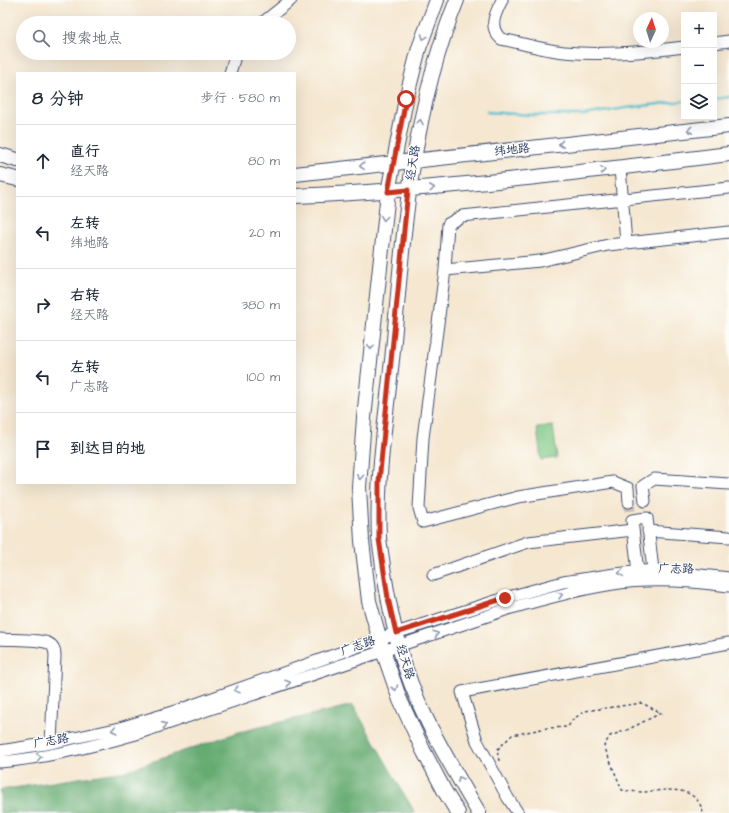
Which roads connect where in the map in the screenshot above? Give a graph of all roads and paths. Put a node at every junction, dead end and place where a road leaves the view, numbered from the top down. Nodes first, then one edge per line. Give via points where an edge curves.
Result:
1 (291, 0) edge
2 (437, 0) edge
3 (457, 0) edge
4 (502, 0) edge
5 (271, 16) edge
6 (729, 41) edge
7 (717, 43) edge
8 (681, 47) edge
9 (234, 60) edge
10 (230, 72) edge
11 (729, 126) edge
12 (729, 154) edge
13 (0, 156) edge
14 (16, 160) edge
15 (413, 160) junction
16 (393, 164) junction
17 (620, 168) junction
18 (296, 174) edge
19 (0, 175) edge
20 (16, 179) edge
21 (729, 188) edge
22 (408, 190) junction
23 (388, 192) junction
24 (296, 196) edge
25 (623, 199) junction
26 (729, 232) edge
27 (626, 243) junction
28 (445, 270) junction
29 (729, 484) edge
30 (643, 486) junction
31 (628, 488) junction
32 (646, 509) junction
33 (631, 516) junction
34 (648, 531) junction
35 (729, 537) edge
36 (653, 570) junction
37 (638, 572) junction
38 (433, 575) dead end
39 (729, 578) edge
40 (729, 586) edge
41 (0, 639) edge
42 (398, 640) junction
43 (729, 643) edge
44 (381, 646) junction
45 (51, 743) junction
46 (0, 751) edge
47 (0, 762) edge
48 (492, 770) junction
49 (458, 813) edge
50 (479, 813) edge
51 (518, 813) edge
52 (702, 813) edge

1 - 5 street
2 -> 16 main road, 经天路 via 419,48
15 -> 3 main road, 经天路 via 424,103
4 - 8 street via 493,24 501,39 563,52 643,52
6 - 7 street
9 - 10 street
11 -> 15 main road, 纬地路
12 - 17 main road
13 - 14 main road
15 - 16 main road, 纬地路
15 - 22 main road, 经天路
16 -> 18 main road, 纬地路 via 363,165
16 - 23 main road, 经天路
22 -> 17 main road
17 - 25 street
19 - 20 main road
21 - 25 street
22 - 23 main road
22 - 42 main road, 经天路 via 379,482 379,539 388,598
23 - 24 main road
23 -> 44 main road, 经天路 via 359,487 369,601
25 - 27 street
25 - 28 street via 462,216 448,224
26 - 27 street
27 - 28 street via 540,261
28 - 31 street via 424,438 419,508 422,522 518,497 613,482
29 - 30 street via 654,480
30 - 31 street
30 - 32 street
31 - 33 street
32 - 33 street
32 - 34 street
33 - 37 street
33 - 38 street via 528,542
34 - 35 street
34 - 36 street
36 - 37 street, 广志路
36 - 39 street, 广志路
37 -> 42 street, 广志路 via 563,582 505,598
42 -> 40 street, 广志路 via 564,593 614,583 702,582
41 - 45 street via 44,642 54,650
42 - 44 street, 广志路
50 -> 42 main road, 经天路 via 415,695
43 - 48 street via 462,692 478,741
44 -> 45 street, 广志路 via 127,726
47 -> 44 street, 广志路 via 87,748 136,734
44 -> 49 main road, 经天路 via 400,700 423,750
45 - 46 street, 广志路
48 - 51 street
48 - 52 path via 499,763 497,750 512,735 568,727 572,720 585,711 642,703 661,712 610,736 604,746 622,790 681,790 695,798

